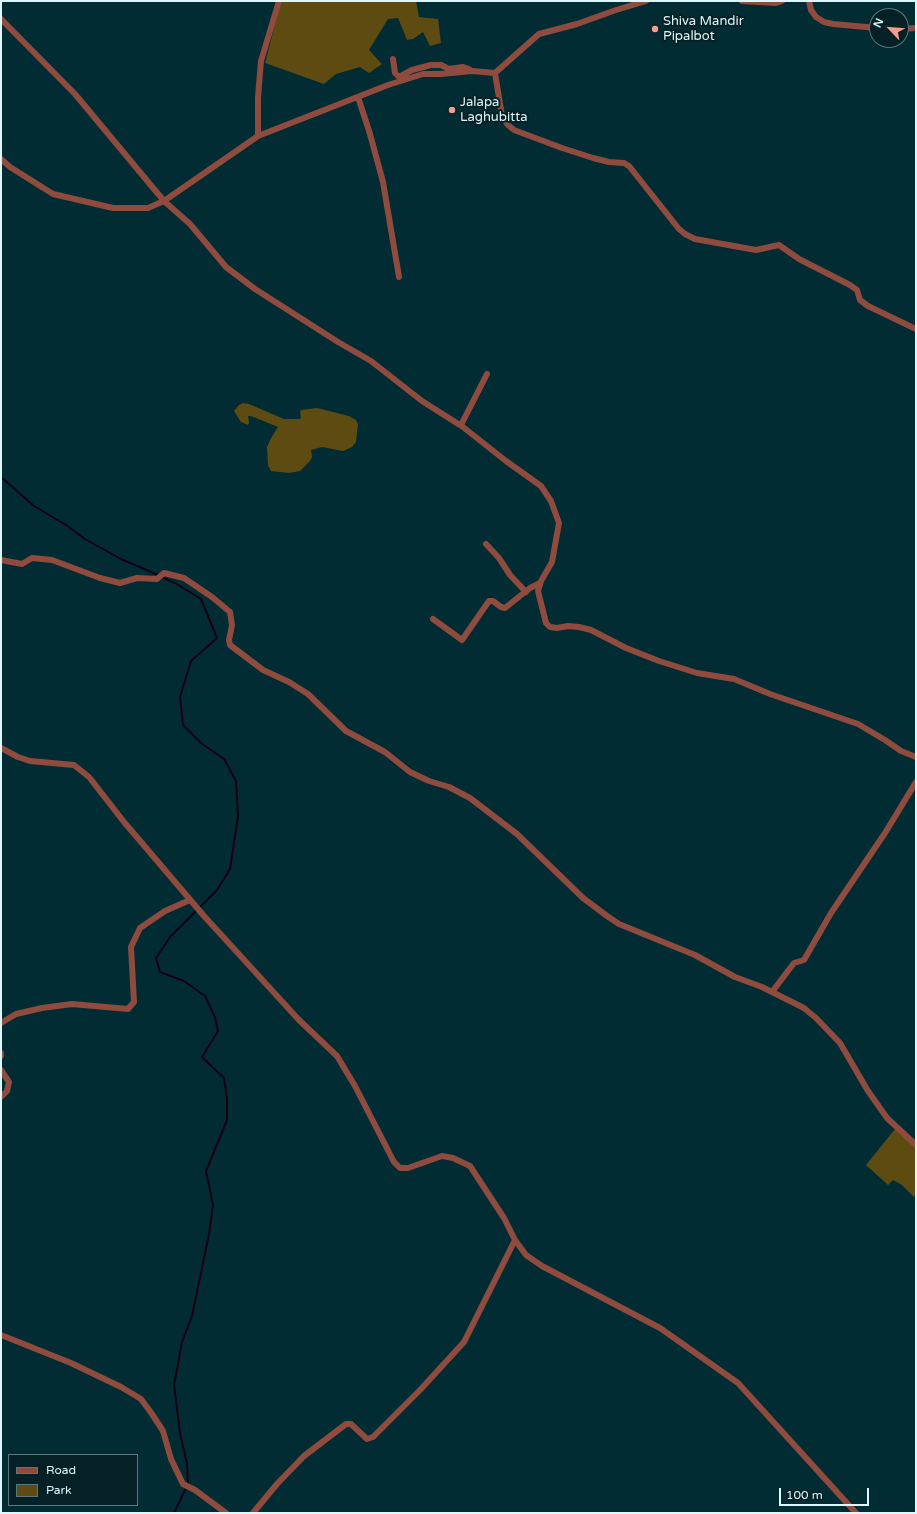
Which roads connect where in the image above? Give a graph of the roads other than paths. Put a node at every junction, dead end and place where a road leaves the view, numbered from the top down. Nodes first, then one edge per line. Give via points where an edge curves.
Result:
1 (279, 1) edge
2 (646, 1) edge
3 (742, 1) edge
4 (782, 1) edge
5 (809, 1) edge
6 (1, 19) edge
7 (869, 27) edge
8 (393, 59) dead end
9 (472, 71) junction
10 (495, 73) junction
11 (358, 97) junction
12 (258, 136) junction
13 (1, 159) edge
14 (164, 201) junction
15 (399, 277) dead end
16 (916, 329) edge
17 (487, 374) dead end
18 (461, 425) junction
19 (486, 544) dead end
20 (1, 560) edge
21 (540, 584) junction
22 (526, 592) junction
23 (433, 619) dead end
24 (1, 748) edge
25 (916, 757) edge
26 (916, 782) edge
27 (190, 900) junction
28 (772, 992) junction
29 (1, 1022) edge
30 (1, 1070) edge
31 (1, 1096) edge
32 (916, 1145) edge
33 (515, 1240) junction
34 (1, 1335) edge
35 (226, 1513) edge
36 (254, 1513) edge
37 (856, 1513) edge

1 - 12 street via 261,62
2 - 10 street via 539,34
3 - 4 street
5 - 7 street via 813,13 824,22
6 - 14 street via 75,94
8 - 9 street via 395,73 399,77 431,65
9 - 10 street
9 - 11 street via 423,74
10 - 16 street via 502,116 508,125 514,130 562,148 609,162 624,163 685,234 695,239 756,250 779,245 799,259 850,285 857,290 860,300 868,306
11 - 12 street
11 - 15 street via 383,182
12 - 14 street
13 - 14 street via 53,194 113,208 148,208
14 - 18 street via 190,224 226,267 255,289 371,361 422,401
17 - 18 street
18 - 21 street via 541,486 551,501 559,523 552,562
19 - 22 street via 510,576
20 - 28 street via 22,564 32,558 52,560 120,583 137,578 157,579 164,573 184,578 230,612 232,625 229,640 230,645 238,652 264,670 308,694 346,731 385,752 410,772 470,798 517,834 583,898 607,916 619,924
21 - 22 street
21 - 25 street via 538,590 546,623 550,627 568,626 590,630 659,661 697,673 734,679 858,724 901,751
22 - 23 street via 505,608 489,601 462,640
24 - 27 street via 30,761 74,765 89,777
26 - 28 street via 831,913 804,960 794,963
27 - 29 street via 165,911 140,928 131,947 134,1002 128,1009 72,1004 16,1014
27 - 33 street via 299,1020 337,1056 394,1162 400,1168 408,1168 442,1156 470,1166 504,1218
28 - 32 street via 804,1008 840,1043 887,1118
30 - 31 street via 9,1082 7,1091
33 - 36 street via 464,1342 421,1389 367,1439 351,1424 346,1424 304,1456
33 - 37 street via 526,1255 542,1266 660,1328 738,1383
34 - 35 street via 71,1363 141,1399 163,1431 170,1459 183,1484

